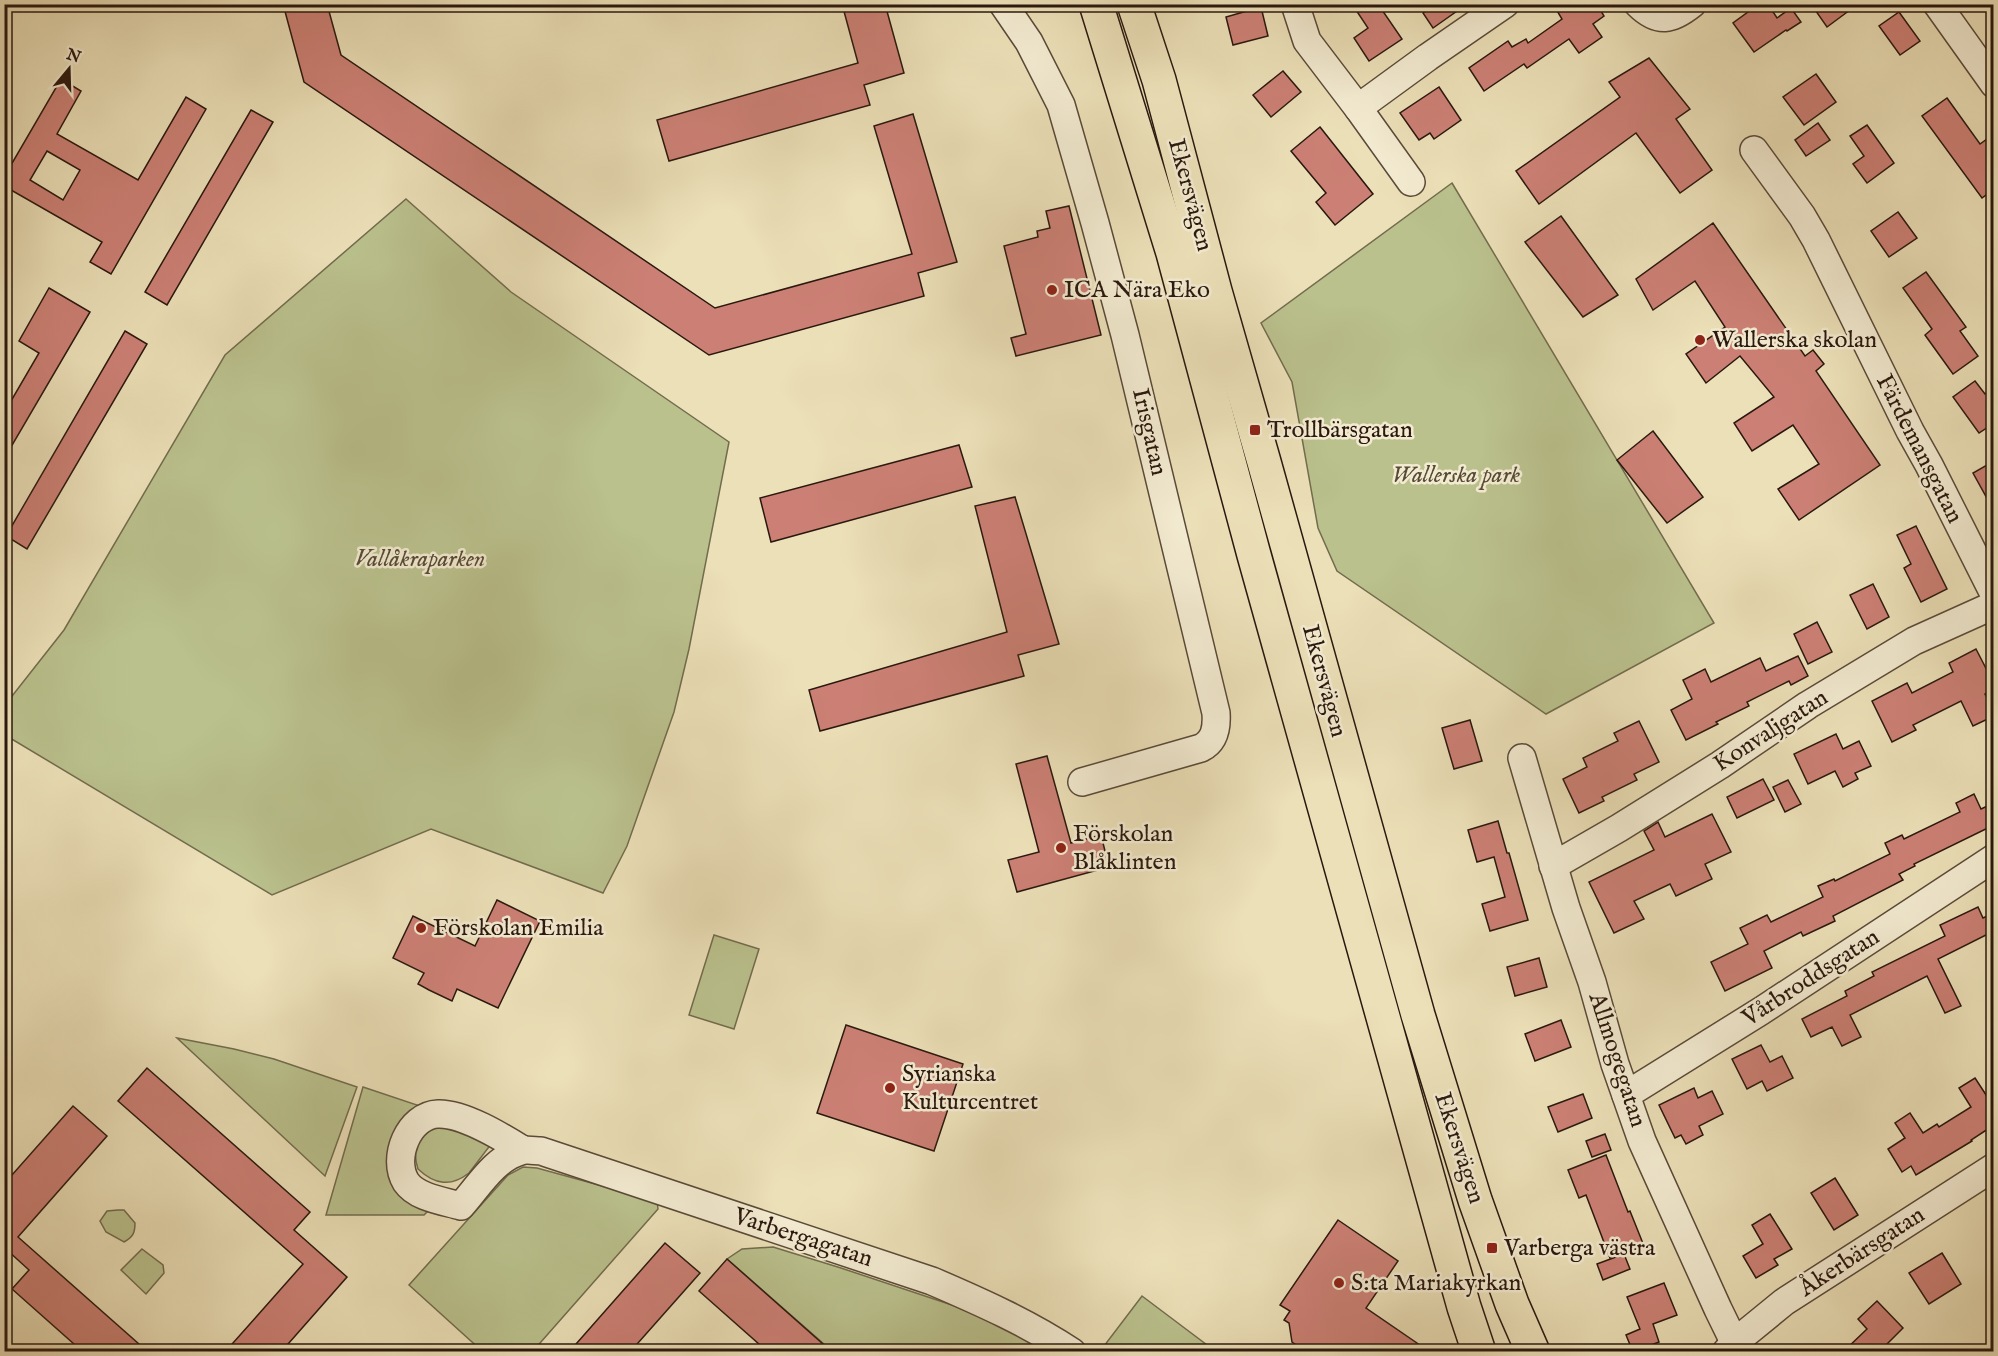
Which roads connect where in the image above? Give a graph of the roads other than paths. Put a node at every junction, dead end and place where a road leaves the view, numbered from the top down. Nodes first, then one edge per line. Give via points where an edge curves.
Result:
1 (1003, 4) edge
2 (1096, 4) edge
3 (1134, 4) edge
4 (1295, 4) edge
5 (1505, 4) edge
6 (1638, 4) edge
7 (1692, 4) edge
8 (1937, 4) edge
9 (1994, 84) edge
10 (1358, 108) junction
11 (1754, 150) dead end
12 (1412, 182) dead end
13 (1994, 594) edge
14 (1994, 605) edge
15 (1522, 758) dead end
16 (1082, 782) dead end
17 (1994, 858) edge
18 (1553, 866) junction
19 (1626, 1095) junction
20 (523, 1150) dead end
21 (1994, 1167) edge
22 (1733, 1348) edge
23 (1072, 1352) edge
24 (1479, 1352) edge
25 (1533, 1352) edge
26 (1708, 1352) edge

1 - 16 street, Irisgatan via 1029,42 1061,105 1125,335 1216,714 1215,735 1209,744
2 - 24 main road, Ekersvägen via 1173,253
3 - 25 main road, Ekersvägen via 1159,80 1418,1015 1475,1200
4 - 10 street via 1307,41
5 - 10 street
6 - 7 street via 1644,11 1664,19 1677,16
8 - 9 street
10 - 12 street
11 - 13 street, Färdemansgatan via 1816,240
14 - 18 street, Konvaljgatan via 1914,641
15 - 18 street, Allmogegatan
17 - 19 street, Vårbroddsgatan
18 - 19 street, Allmogegatan
19 - 22 street, Allmogegatan via 1642,1141
20 - 23 street, Varbergagatan via 541,1151 933,1281 1004,1312
21 - 22 street, Åkerbärsgatan via 1784,1302
22 - 26 street, Åkerbärsgatan

